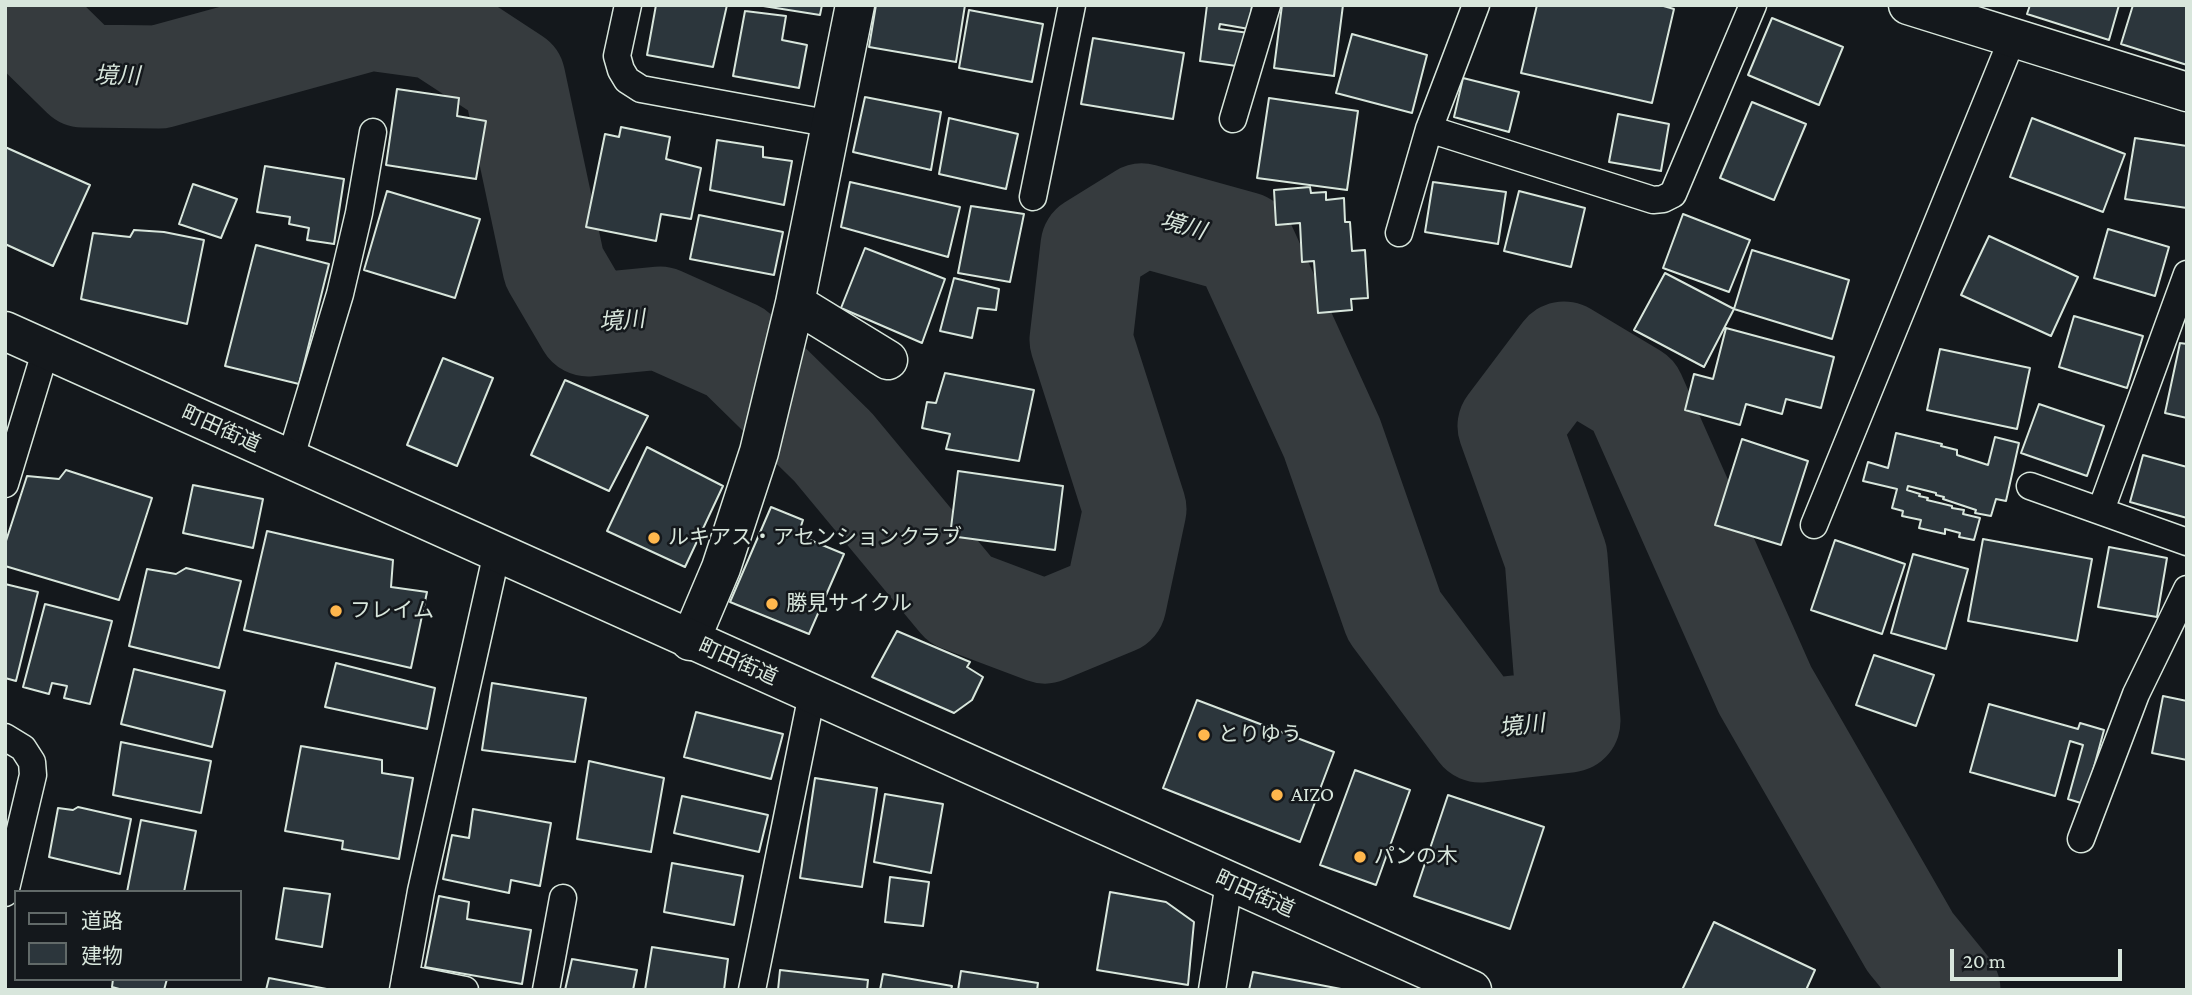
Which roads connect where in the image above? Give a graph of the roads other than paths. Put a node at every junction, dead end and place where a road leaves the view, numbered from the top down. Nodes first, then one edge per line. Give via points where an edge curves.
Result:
1 (628, 5) edge
2 (855, 5) edge
3 (1072, 5) edge
4 (1267, 5) edge
5 (1476, 5) edge
6 (1754, 5) edge
7 (1908, 5) edge
8 (2013, 37) junction
9 (2187, 92) edge
10 (1233, 119) dead end
11 (832, 124) junction
12 (1429, 130) junction
13 (373, 132) dead end
14 (1033, 197) dead end
15 (1399, 233) dead end
16 (2187, 274) edge
17 (792, 314) junction
18 (5, 331) edge
19 (46, 349) junction
20 (888, 360) dead end
21 (290, 460) junction
22 (5, 484) edge
23 (2030, 486) dead end
24 (2101, 510) junction
25 (1814, 525) dead end
26 (2187, 541) edge
27 (497, 552) junction
28 (2187, 589) edge
29 (690, 641) junction
30 (812, 694) junction
31 (5, 737) edge
32 (2081, 839) dead end
33 (1229, 883) junction
34 (5, 893) edge
35 (563, 898) dead end
36 (404, 984) edge
37 (465, 990) edge
38 (546, 990) edge
39 (752, 990) edge
40 (1212, 990) edge
41 (1472, 990) edge

1 - 11 lane via 617,55 627,80 641,89
2 - 11 main road
3 - 14 lane
4 - 10 lane
5 - 12 lane
6 - 12 lane via 1673,194 1663,199 1653,200
7 - 8 main road
8 - 9 main road
8 - 25 lane
11 - 17 main road
12 - 15 lane
13 - 21 lane via 340,294
16 - 24 lane
17 - 20 main road
17 - 29 main road via 759,452 721,568
18 - 19 main road, 町田街道
19 - 21 main road, 町田街道
19 - 22 lane
21 - 27 main road, 町田街道
23 - 24 lane
24 - 26 lane
27 - 29 main road, 町田街道
27 - 36 lane
28 - 32 lane via 2136,694
29 - 30 main road, 町田街道
30 - 33 main road, 町田街道
30 - 39 lane
31 - 34 lane via 23,748 32,762 33,775
33 - 40 lane
33 - 41 main road, 町田街道
35 - 38 lane
36 - 37 lane

